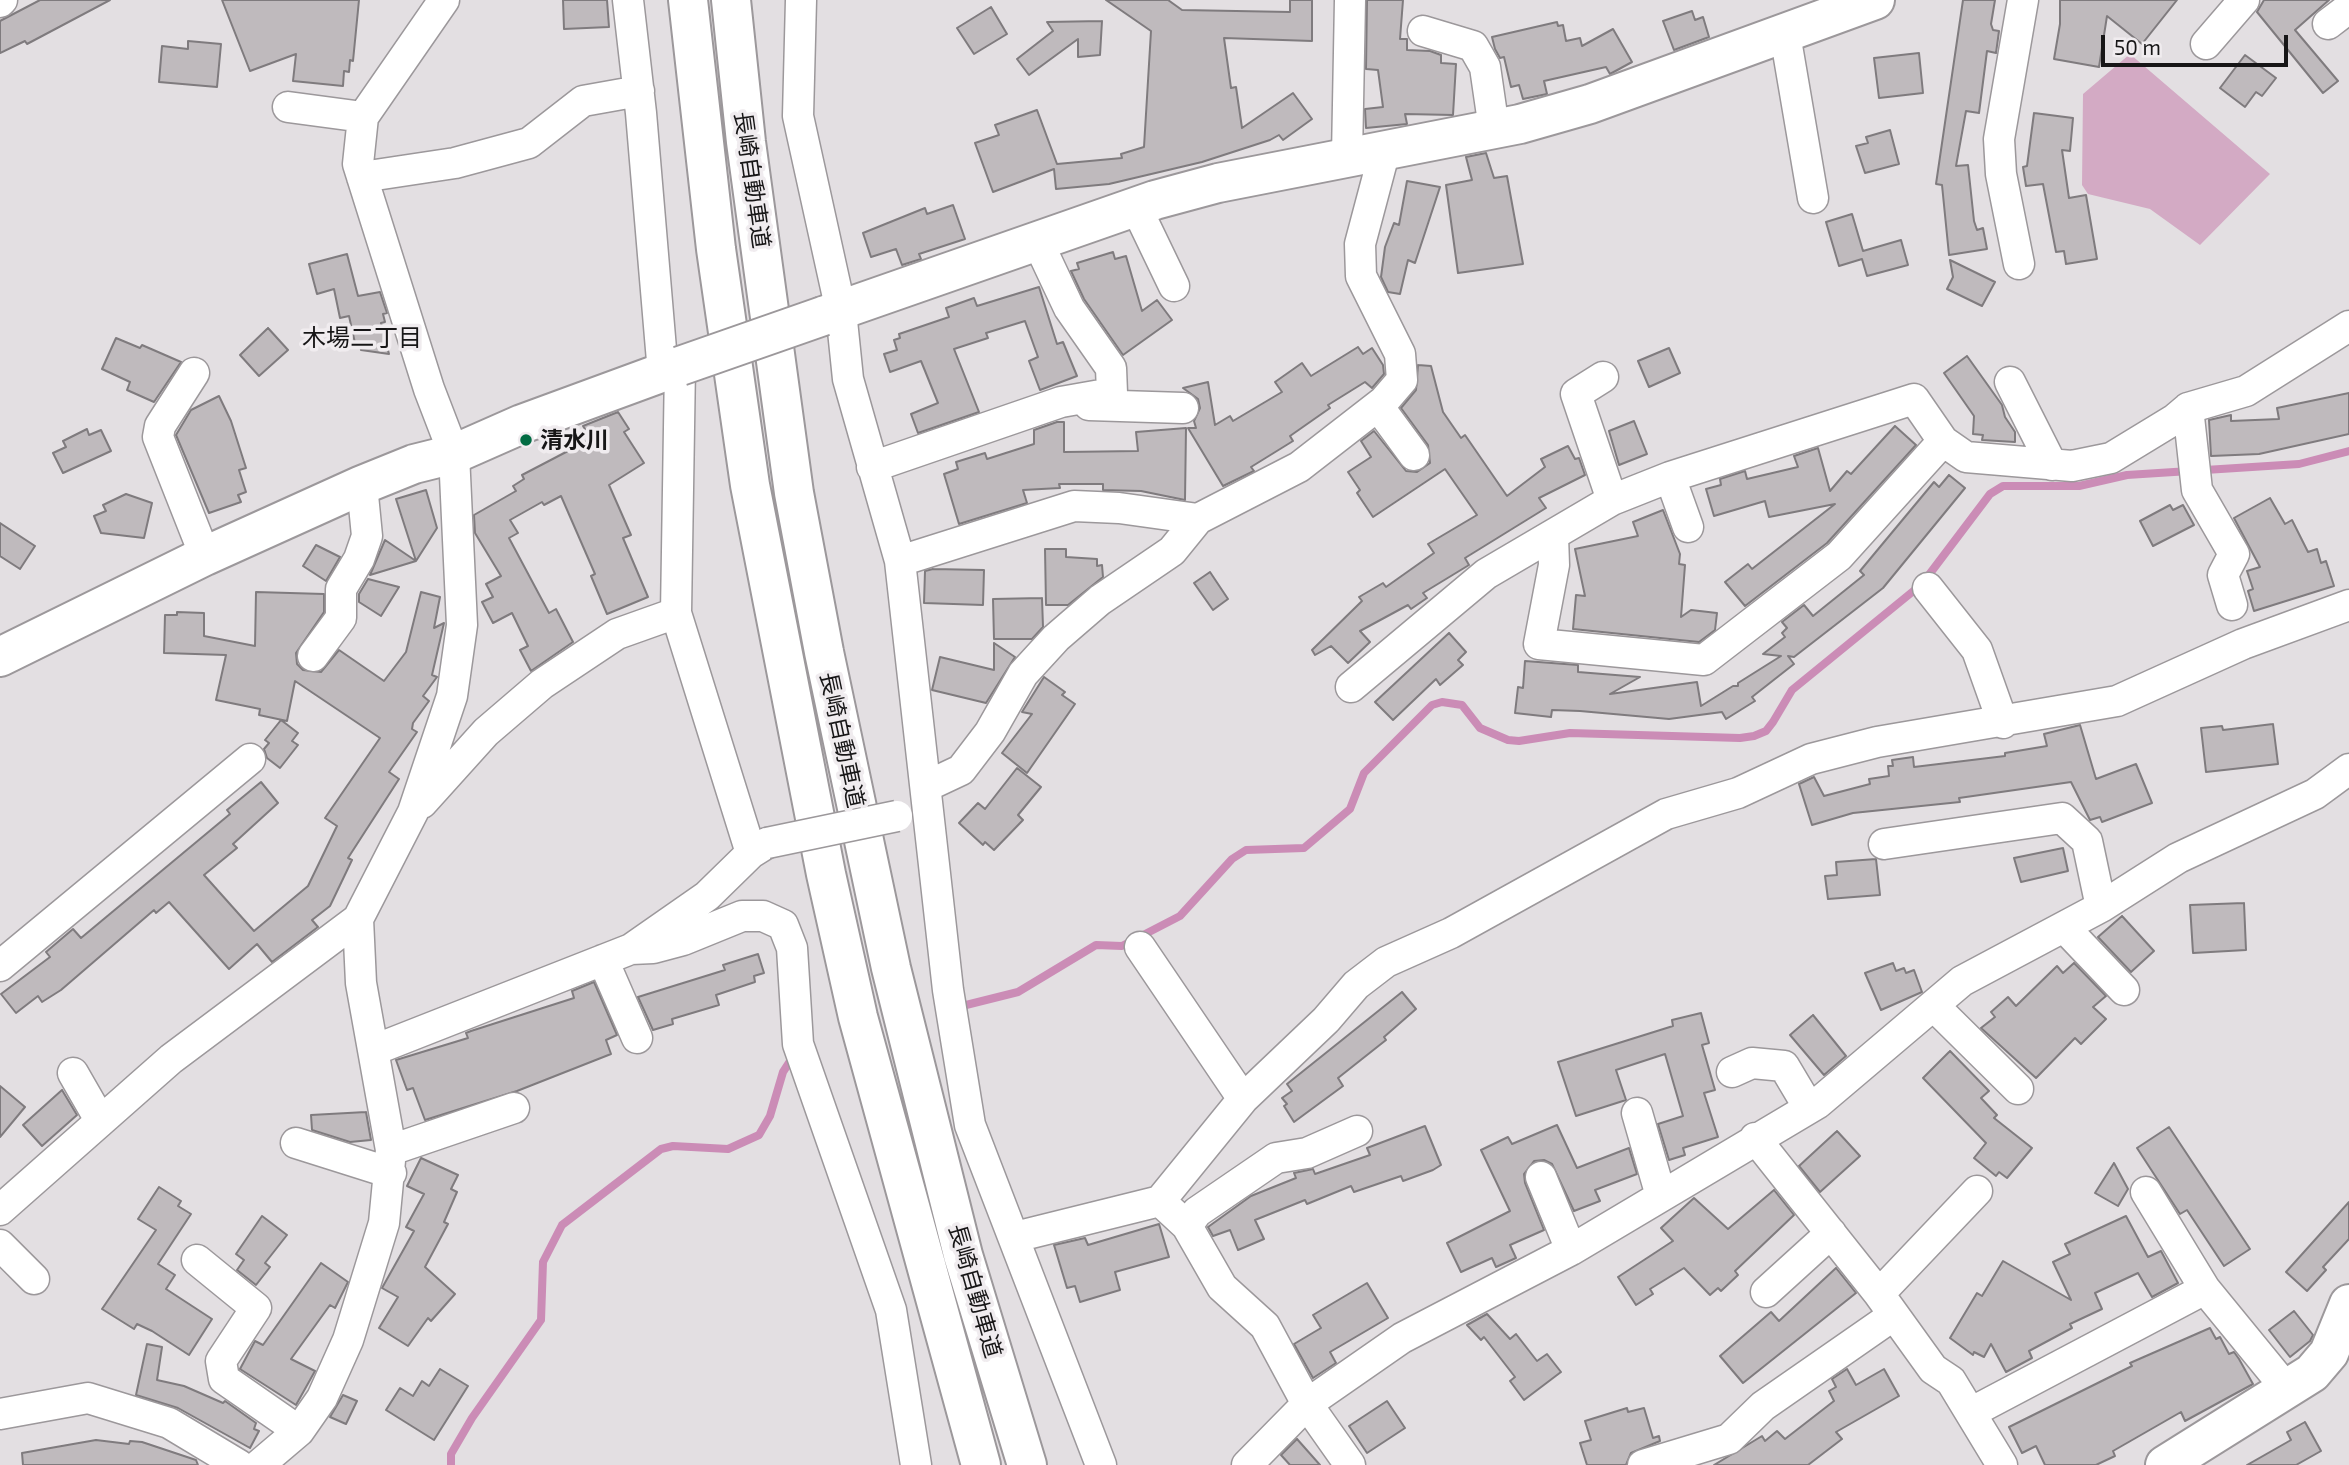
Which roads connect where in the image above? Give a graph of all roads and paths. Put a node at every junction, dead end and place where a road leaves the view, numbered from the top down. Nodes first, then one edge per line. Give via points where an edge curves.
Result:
1 (444, 0) edge
2 (628, 0) edge
3 (688, 0) edge
4 (731, 0) edge
5 (801, 0) edge
6 (1350, 0) edge
7 (1875, 0) edge
8 (2023, 0) edge
9 (2244, 0) edge
10 (1423, 31) dead end
11 (1785, 34) junction
12 (2206, 44) dead end
13 (639, 91) junction
14 (288, 107) dead end
15 (363, 117) junction
16 (1494, 129) junction
17 (1385, 150) junction
18 (1347, 156) junction
19 (362, 177) junction
20 (1813, 198) dead end
21 (1136, 207) junction
22 (1037, 240) junction
23 (2019, 264) dead end
24 (1174, 286) dead end
25 (832, 314) junction
26 (2349, 326) edge
27 (672, 369) junction
28 (194, 373) dead end
29 (1603, 377) dead end
30 (2010, 382) dead end
31 (1061, 402) junction
32 (1378, 406) junction
33 (1183, 408) dead end
34 (2188, 408) junction
35 (1943, 441) junction
36 (454, 454) junction
37 (1414, 455) dead end
38 (2052, 465) junction
39 (872, 467) junction
40 (1670, 477) junction
41 (362, 485) junction
42 (1612, 500) junction
43 (1198, 519) junction
44 (1688, 527) dead end
45 (1553, 536) junction
46 (205, 556) junction
47 (900, 561) junction
48 (1928, 587) dead end
49 (2232, 605) dead end
50 (2349, 605) edge
51 (676, 613) junction
52 (313, 656) dead end
53 (0, 657) edge
54 (1350, 687) dead end
55 (2003, 723) junction
56 (250, 759) dead end
57 (2349, 769) edge
58 (928, 797) junction
59 (413, 812) junction
60 (1884, 844) dead end
61 (759, 848) junction
62 (2101, 907) junction
63 (358, 919) junction
64 (2064, 927) junction
65 (1140, 947) dead end
66 (631, 949) junction
67 (603, 960) junction
68 (0, 966) edge
69 (2124, 990) dead end
70 (1934, 1006) junction
71 (637, 1038) dead end
72 (374, 1050) junction
73 (1732, 1072) dead end
74 (73, 1073) dead end
75 (2018, 1089) dead end
76 (1243, 1099) junction
77 (514, 1108) dead end
78 (1810, 1108) junction
79 (1637, 1114) dead end
80 (100, 1120) junction
81 (1357, 1131) dead end
82 (1755, 1138) junction
83 (296, 1143) dead end
84 (391, 1161) junction
85 (1541, 1177) dead end
86 (1976, 1191) dead end
87 (2146, 1192) dead end
88 (1661, 1196) junction
89 (1160, 1200) junction
90 (0, 1210) edge
91 (1187, 1226) junction
92 (1831, 1233) junction
93 (1015, 1237) junction
94 (0, 1245) edge
95 (1571, 1250) junction
96 (198, 1260) dead end
97 (34, 1279) dead end
98 (2205, 1289) junction
99 (1766, 1292) dead end
100 (1887, 1305) junction
101 (2347, 1321) edge
102 (2286, 1388) junction
103 (1307, 1404) junction
104 (1972, 1412) junction
105 (0, 1414) edge
106 (299, 1430) junction
107 (239, 1465) edge
108 (259, 1465) edge
109 (916, 1465) edge
110 (981, 1465) edge
111 (1027, 1465) edge
112 (1101, 1465) edge
113 (1247, 1465) edge
114 (1350, 1465) edge
115 (1643, 1465) edge
116 (2002, 1465) edge
117 (2165, 1465) edge

1 - 15 street
2 - 13 street
3 - 110 main road, 長崎自動車道 via 716,249 750,485 825,874 858,1017
4 - 111 main road, 長崎自動車道 via 794,493 824,652 901,1007 963,1255
5 - 25 street via 798,116
6 - 18 street
7 - 11 main road
8 - 23 street via 1999,139 2001,174
9 - 12 street
10 - 16 street via 1473,46 1485,67
11 - 16 main road via 1590,104
11 - 20 street
13 - 19 street via 583,101 529,143 455,163
13 - 27 street
14 - 15 street
15 - 19 street via 358,164
16 - 17 main road
17 - 18 main road
17 - 32 street via 1360,244 1361,276 1399,354 1402,380
18 - 21 main road via 1218,183
19 - 36 street
21 - 22 main road
21 - 24 street
22 - 25 main road
22 - 31 street via 1069,308 1111,368 1112,393
25 - 27 main road, bridge
25 - 39 street
26 - 34 street via 2246,391
27 - 36 main road
27 - 51 street
28 - 46 street via 158,436
29 - 42 street via 1576,394
30 - 38 street
31 - 33 street
31 - 39 street
32 - 37 street
32 - 43 street via 1299,467
34 - 38 street via 2110,457 2072,466
34 - 49 street via 2197,490 2234,554 2223,575
35 - 38 street via 1966,457
35 - 40 street via 1914,399
35 - 45 street via 1839,556 1704,660 1539,644 1554,565
36 - 41 main road
36 - 59 street via 462,625 452,696
39 - 47 street
40 - 42 street
40 - 44 street
41 - 46 main road
41 - 52 street via 368,536 341,589 341,618
42 - 45 street
43 - 47 street via 1074,506
43 - 58 street via 1172,551 1100,600 1056,638 1023,674 990,732 961,770
45 - 54 street via 1486,574
46 - 53 main road
47 - 58 street
48 - 55 street via 1978,650
50 - 55 street via 2243,644 2117,701
51 - 59 street via 617,634 542,684 486,732
51 - 61 street
55 - 76 street via 1877,742 1811,759 1738,793 1666,814 1451,933 1386,962 1356,985
56 - 68 street
57 - 62 street via 2315,794 2178,858
58 - 61 street, bridge via 897,816
58 - 93 street via 948,990 970,1125
59 - 63 street
60 - 62 street via 2062,818 2088,841
61 - 66 street via 707,896
62 - 64 street
63 - 72 street via 361,983
63 - 80 street via 171,1059
64 - 69 street
64 - 70 street via 1962,981
65 - 76 street
66 - 67 street
66 - 109 street via 682,940 742,916 763,916 783,925 792,948 798,1044 891,1310
67 - 71 street
67 - 72 street
70 - 75 street
70 - 78 street
72 - 84 street
73 - 78 street via 1752,1063 1784,1066
74 - 80 street
76 - 89 street
77 - 84 street
78 - 82 street
79 - 88 street
80 - 90 street
81 - 91 street via 1307,1153 1276,1158 1197,1212
82 - 88 street
82 - 92 street
83 - 84 street
84 - 106 street via 384,1223 348,1340 322,1398
85 - 95 street
86 - 100 street
87 - 98 street
88 - 95 street
89 - 91 street
89 - 93 street
91 - 103 street via 1222,1287 1265,1326
92 - 99 street
92 - 100 street
93 - 112 street
94 - 97 street
95 - 103 street via 1402,1338
96 - 106 street via 256,1308 221,1361 224,1378
98 - 102 street
98 - 104 street
100 - 104 street via 1933,1369 1951,1381
100 - 115 street via 1729,1439
101 - 102 main road via 2312,1373
102 - 117 main road
103 - 113 street
103 - 114 street
104 - 116 street
105 - 107 street via 88,1398 169,1423
106 - 108 street

